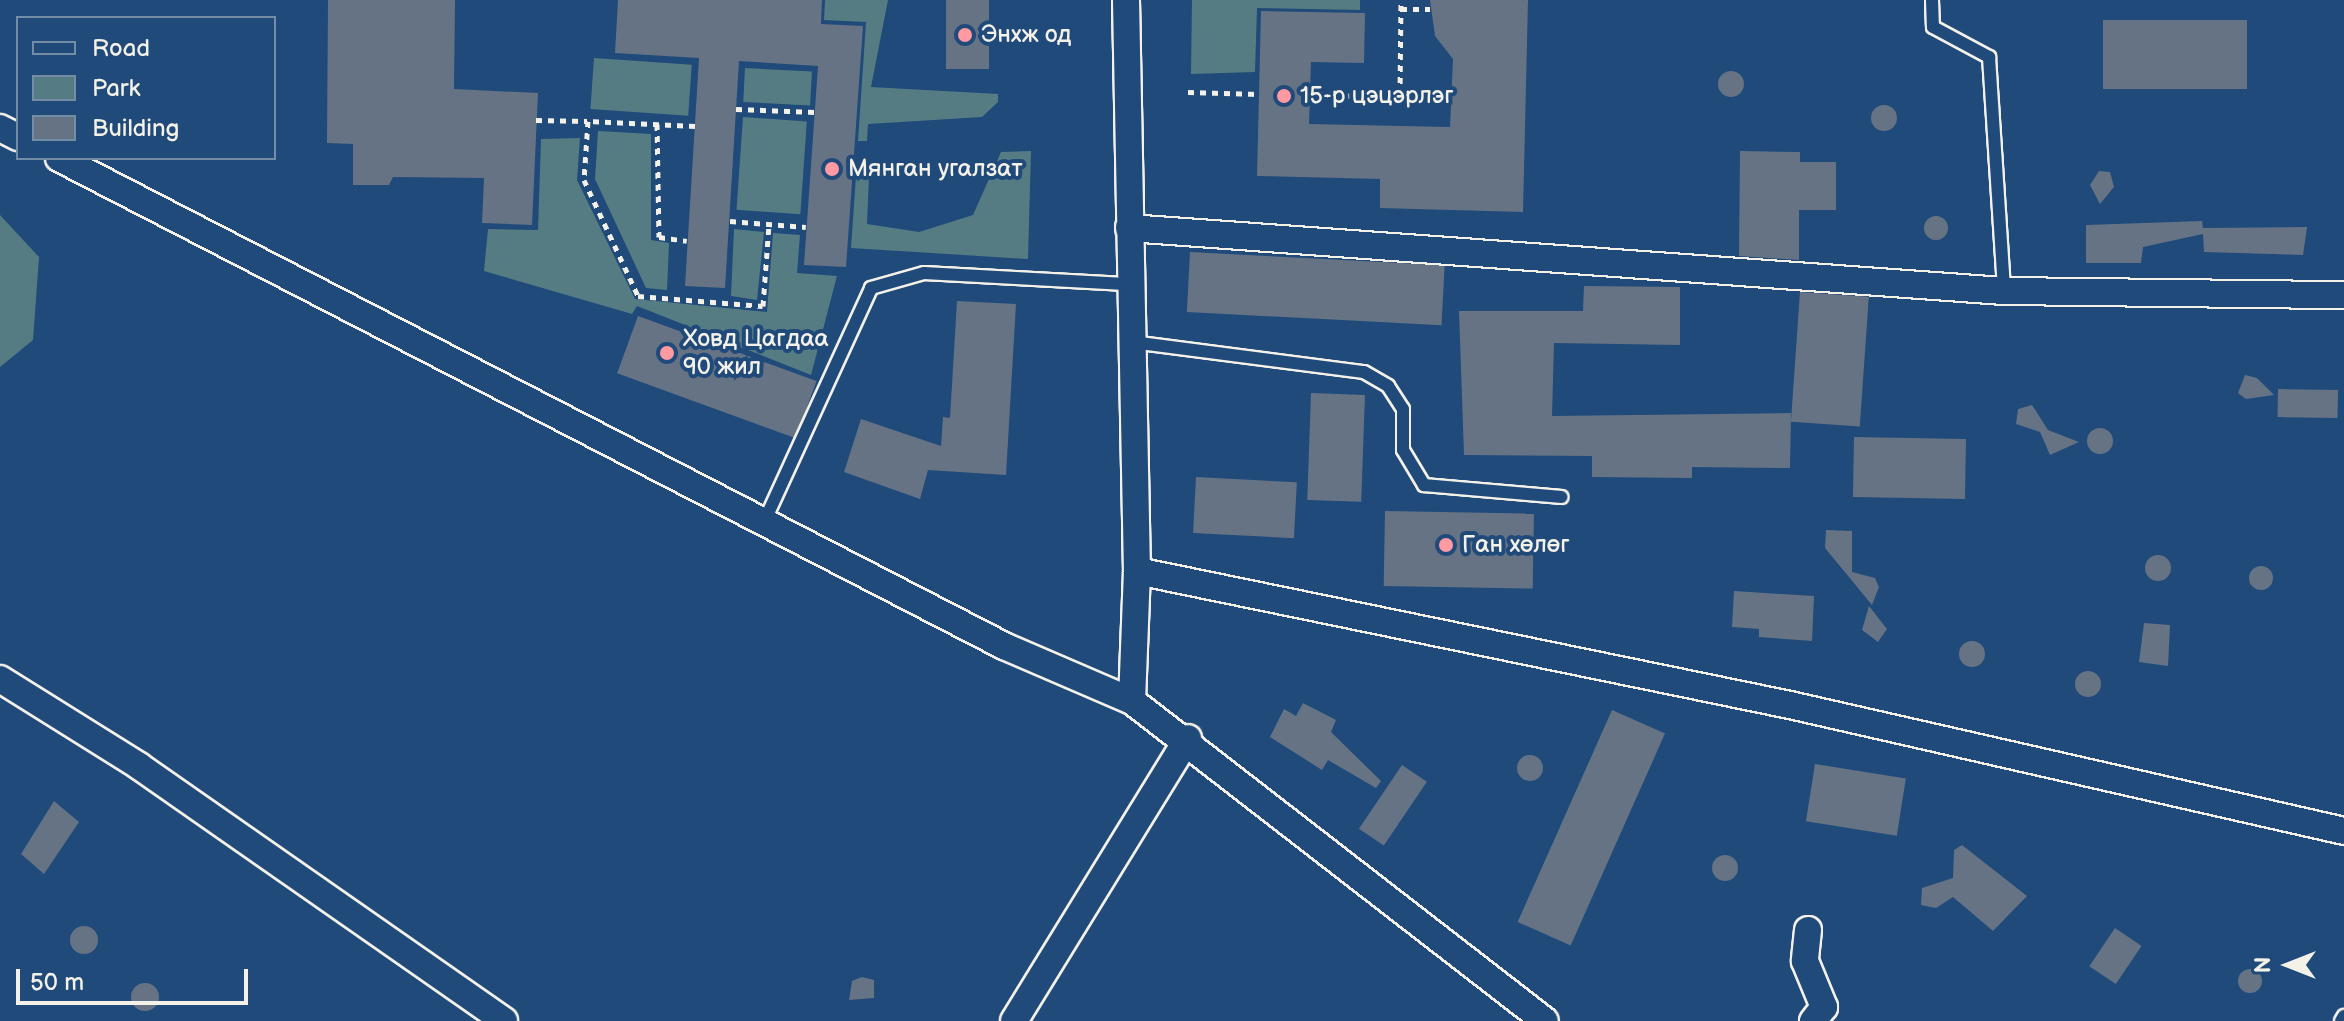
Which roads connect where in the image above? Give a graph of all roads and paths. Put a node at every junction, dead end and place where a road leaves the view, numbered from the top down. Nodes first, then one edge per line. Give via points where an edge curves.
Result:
1 (1126, 0) edge
2 (1401, 0) edge
3 (1932, 0) edge
4 (1401, 9) junction
5 (1430, 9) dead end
6 (1188, 92) dead end
7 (1259, 94) dead end
8 (1310, 96) dead end
9 (736, 109) dead end
10 (815, 112) dead end
11 (536, 120) dead end
12 (588, 121) junction
13 (657, 124) junction
14 (695, 126) dead end
15 (63, 160) edge
16 (730, 221) dead end
17 (769, 224) junction
18 (806, 227) dead end
19 (1129, 228) junction
20 (687, 241) dead end
21 (1130, 284) junction
22 (2004, 291) junction
23 (2344, 295) edge
24 (1132, 342) junction
25 (1561, 497) dead end
26 (765, 520) junction
27 (1137, 571) junction
28 (0, 679) edge
29 (1132, 701) junction
30 (1188, 738) junction
31 (2344, 831) edge
32 (1808, 930) dead end
33 (504, 1021) edge
34 (1014, 1021) edge
35 (1545, 1021) edge
36 (1813, 1021) edge

1 - 19 street
2 - 4 path
3 - 22 lane via 1933,27 1989,57
4 - 5 path
4 - 8 path via 1400,95
6 - 7 path
9 - 10 path
11 - 12 path
12 - 13 path
12 - 17 path via 584,180 638,296 763,306
13 - 14 path
13 - 20 path via 659,237
15 - 26 street
16 - 17 path
17 - 18 path
19 - 21 street
19 - 22 street
21 - 24 street
21 - 26 lane via 924,273 871,288
22 - 23 street
24 - 25 lane via 1364,372 1388,386 1403,409 1403,450 1410,472 1424,485
24 - 27 street
26 - 29 street via 1004,646
27 - 29 street
27 - 31 street via 1790,705
28 - 33 street via 139,766
29 - 30 street
30 - 34 street
30 - 35 street
32 - 36 street via 1805,961 1824,1007

